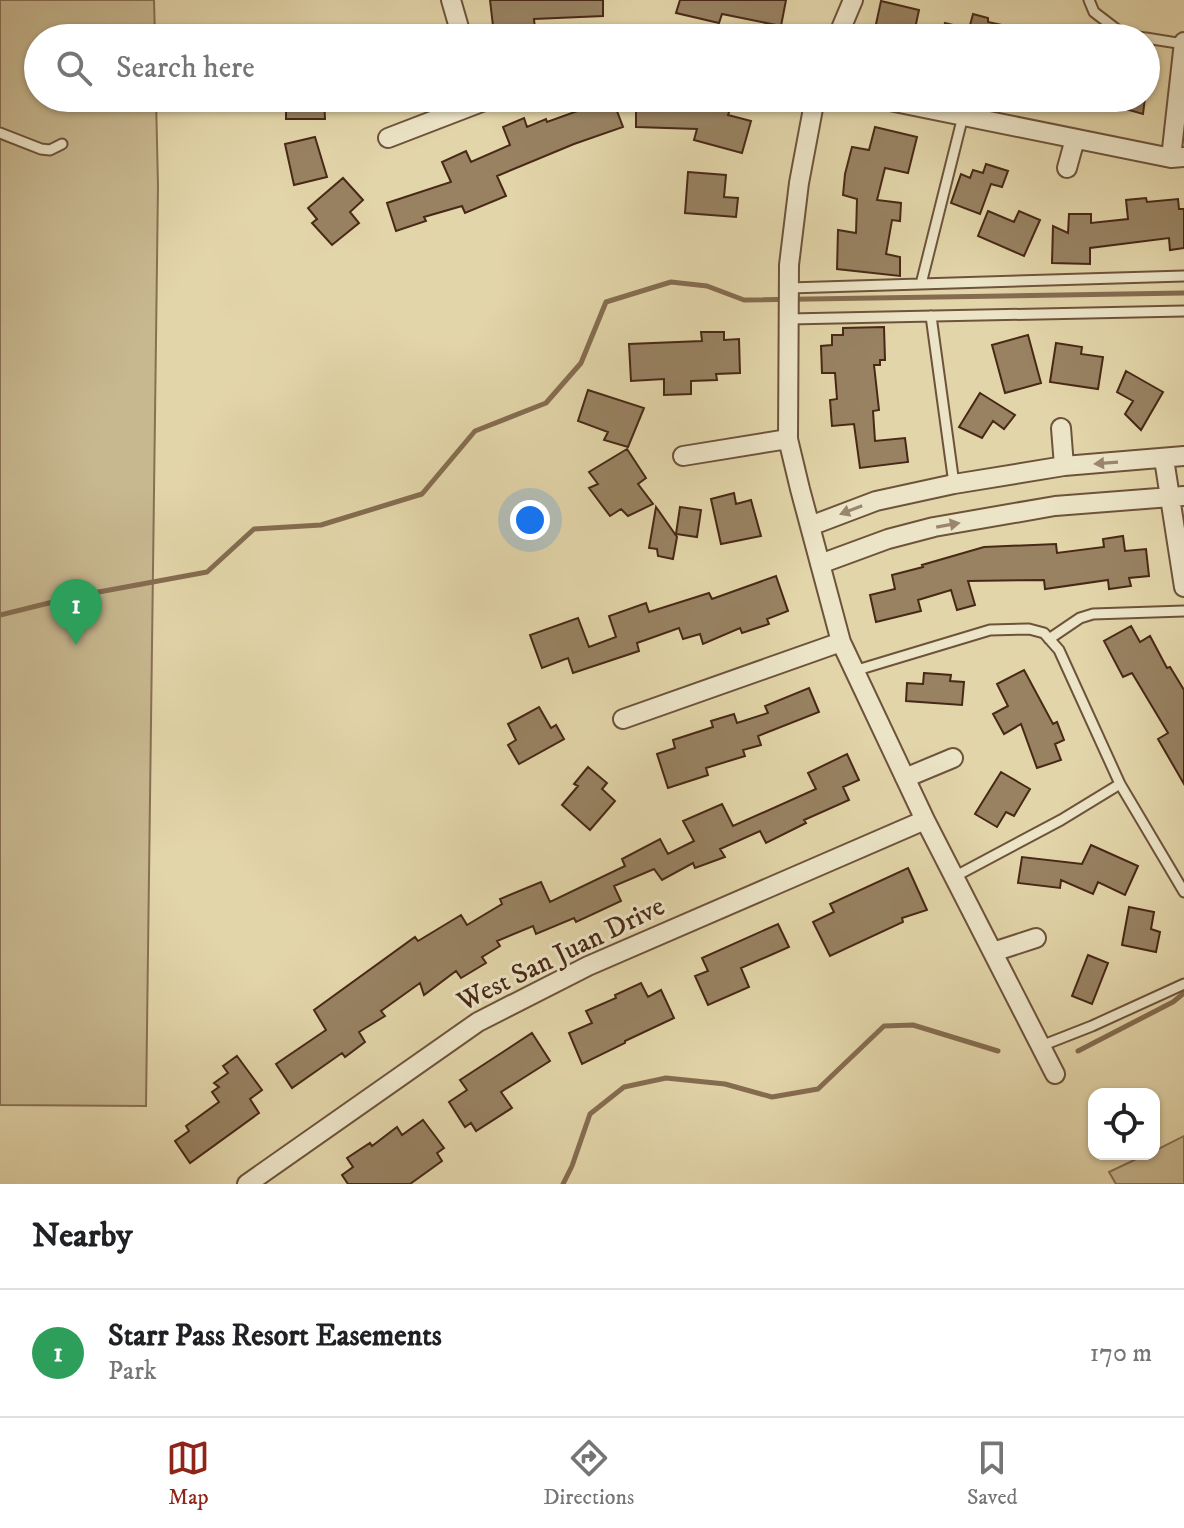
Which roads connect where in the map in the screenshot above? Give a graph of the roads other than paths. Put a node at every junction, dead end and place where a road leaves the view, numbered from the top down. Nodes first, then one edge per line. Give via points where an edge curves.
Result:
1 (451, 0) edge
2 (853, 0) edge
3 (1089, 0) edge
4 (458, 24) edge
5 (843, 24) edge
6 (1110, 24) edge
7 (1160, 40) edge
8 (1184, 43) edge
9 (452, 112) edge
10 (812, 112) edge
11 (943, 112) edge
12 (963, 116) junction
13 (0, 133) edge
14 (388, 138) dead end
15 (1075, 139) junction
16 (62, 144) dead end
17 (1178, 158) edge
18 (1067, 168) dead end
19 (1184, 276) edge
20 (921, 284) junction
21 (789, 288) junction
22 (1184, 311) edge
23 (931, 316) junction
24 (789, 319) junction
25 (1061, 428) dead end
26 (788, 439) junction
27 (683, 456) dead end
28 (1184, 456) edge
29 (1164, 459) junction
30 (1064, 466) junction
31 (954, 484) junction
32 (1177, 496) edge
33 (810, 526) junction
34 (820, 564) junction
35 (1184, 587) edge
36 (1184, 611) edge
37 (1049, 639) junction
38 (841, 642) junction
39 (854, 671) junction
40 (623, 719) dead end
41 (953, 758) dead end
42 (905, 778) junction
43 (1120, 784) junction
44 (925, 820) junction
45 (954, 877) junction
46 (1184, 892) edge
47 (1036, 938) dead end
48 (993, 952) junction
49 (1184, 984) edge
50 (1041, 1046) junction
51 (1055, 1074) dead end
52 (247, 1184) edge

1 - 4 street
2 - 5 street
3 - 6 lane via 1094,12
7 - 8 lane
8 - 17 street
9 - 14 street
10 - 21 street
11 - 12 street
12 - 15 street
12 - 20 lane
13 - 16 lane via 41,149
15 - 17 street
15 - 18 street
19 - 20 lane
20 - 21 lane
21 - 24 street
22 - 23 lane
23 - 24 lane
23 - 31 lane
24 - 26 street
25 - 30 street
26 - 27 street
26 - 33 street
28 - 29 street
29 -> 30 street
29 - 32 street
30 - 31 street
31 -> 33 street via 876,501
34 -> 32 street via 934,527 1055,506
32 - 35 street
33 - 34 street
34 - 38 street
36 - 37 lane via 1093,614
37 - 39 lane via 1029,629 990,630
37 - 43 lane via 1059,650
38 - 39 street
38 - 40 street
39 - 42 street
41 - 42 street
42 - 44 street
43 - 45 lane
43 - 46 lane
44 - 45 street
44 - 52 street, West San Juan Drive via 588,966 478,1022
45 - 48 street
47 - 48 street
48 - 50 street
49 - 50 lane
50 - 51 street

